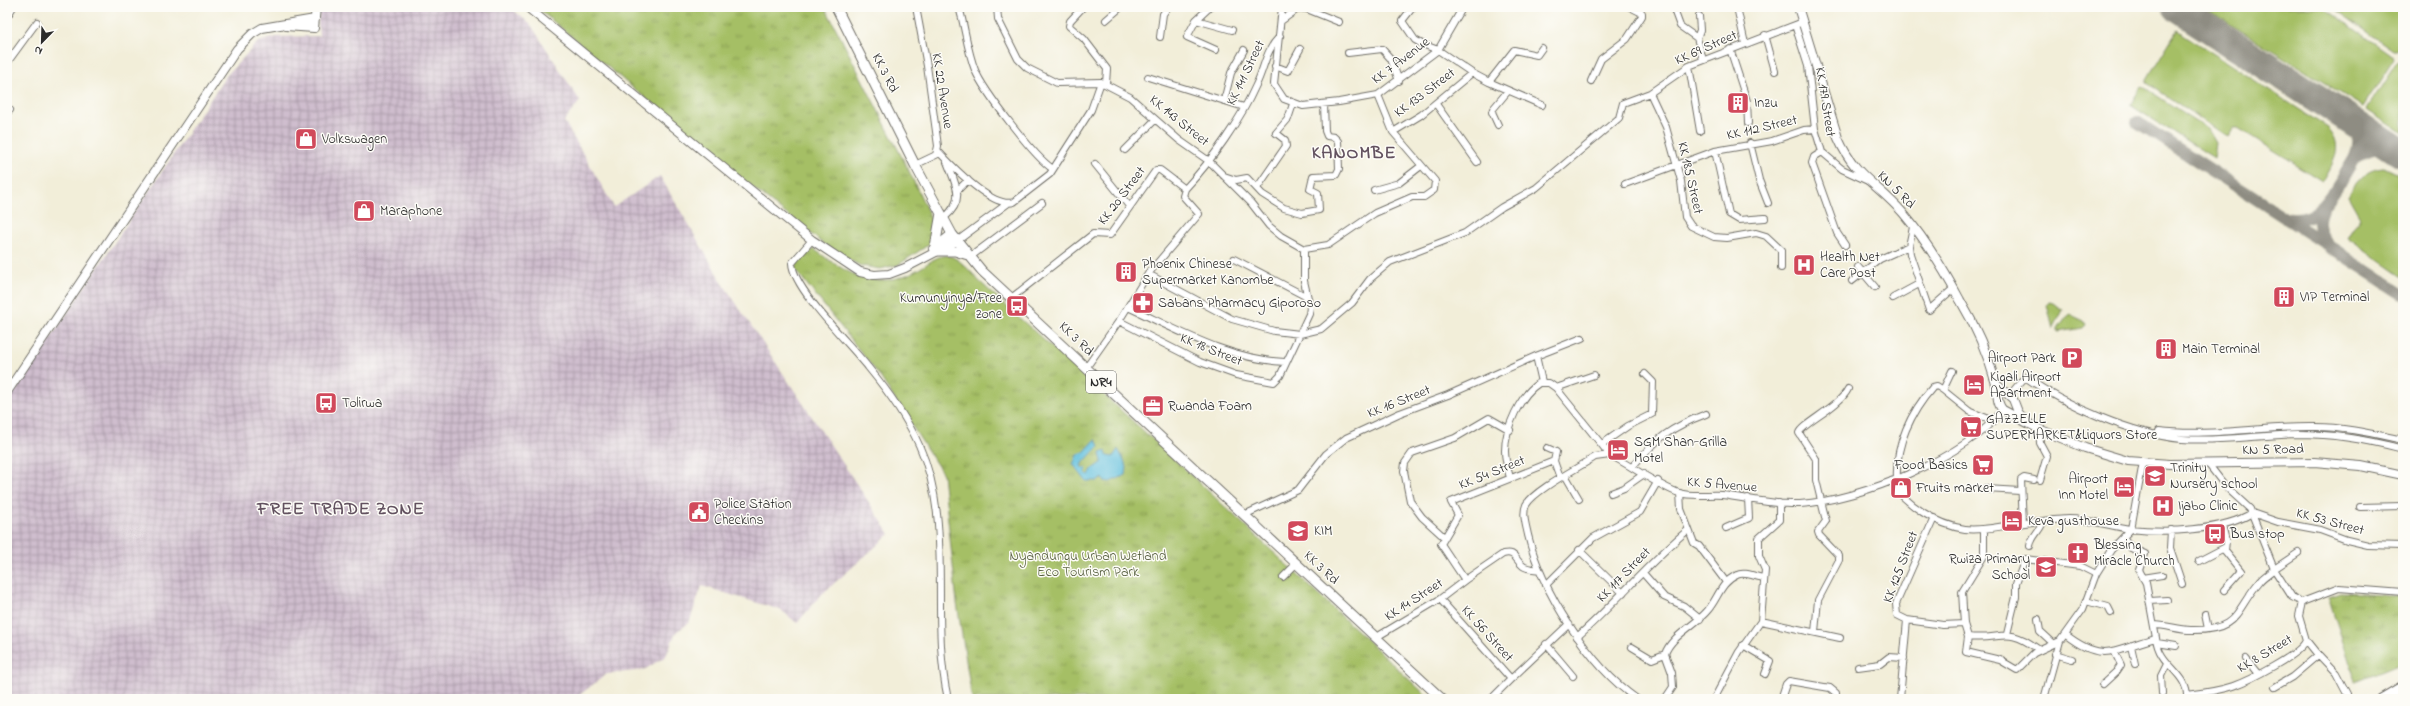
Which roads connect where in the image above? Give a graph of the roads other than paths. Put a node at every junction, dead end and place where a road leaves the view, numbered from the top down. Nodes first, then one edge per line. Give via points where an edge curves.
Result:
1 (14, 7) edge
2 (314, 7) edge
3 (527, 7) edge
4 (836, 7) edge
5 (916, 7) edge
6 (959, 7) edge
7 (997, 7) edge
8 (1083, 7) edge
9 (1121, 7) edge
10 (1168, 7) edge
11 (1210, 7) edge
12 (1282, 7) edge
13 (1413, 7) edge
14 (1463, 7) edge
15 (1630, 7) edge
16 (1673, 7) edge
17 (1737, 7) edge
18 (1798, 7) edge
19 (1699, 16) dead end
20 (7, 17) edge
21 (311, 19) junction
22 (1106, 20) dead end
23 (1196, 20) junction
24 (1281, 21) junction
25 (37, 22) dead end
26 (1339, 22) dead end
27 (1799, 23) junction
28 (279, 25) junction
29 (1232, 30) dead end
30 (1765, 35) junction
31 (1280, 36) junction
32 (1160, 37) dead end
33 (1697, 38) junction
34 (1744, 44) junction
35 (1542, 48) dead end
36 (1730, 49) junction
37 (1216, 50) dead end
38 (1244, 50) dead end
39 (1300, 50) dead end
40 (1438, 50) junction
41 (1348, 53) dead end
42 (1703, 60) junction
43 (7, 63) edge
44 (1275, 66) junction
45 (1689, 66) junction
46 (1774, 71) dead end
47 (1472, 73) junction
48 (1820, 75) junction
49 (1148, 77) dead end
50 (1809, 79) junction
51 (1399, 81) junction
52 (1591, 81) dead end
53 (1489, 82) junction
54 (1104, 83) junction
55 (1508, 91) junction
56 (1650, 93) junction
57 (1378, 95) junction
58 (1224, 101) junction
59 (1293, 104) junction
60 (1324, 104) junction
61 (1436, 104) junction
62 (1542, 105) dead end
63 (1244, 107) junction
64 (1155, 120) junction
65 (1748, 124) dead end
66 (1498, 126) dead end
67 (1815, 129) junction
68 (1700, 131) dead end
69 (1393, 132) junction
70 (1750, 143) junction
71 (1125, 150) dead end
72 (938, 151) junction
73 (1715, 151) junction
74 (1822, 152) junction
75 (945, 159) junction
76 (1209, 161) junction
77 (1477, 162) dead end
78 (1095, 164) dead end
79 (915, 165) junction
80 (1676, 165) junction
81 (1421, 166) junction
82 (1053, 168) junction
83 (1220, 174) junction
84 (968, 180) junction
85 (1868, 181) junction
86 (1625, 184) dead end
87 (1257, 188) junction
88 (1185, 189) junction
89 (958, 190) junction
90 (1374, 190) dead end
91 (1042, 203) dead end
92 (1768, 203) dead end
93 (1007, 204) junction
94 (1129, 206) junction
95 (942, 216) junction
96 (1765, 218) dead end
97 (1913, 227) junction
98 (955, 237) junction
99 (812, 240) junction
100 (1845, 245) dead end
101 (1909, 246) junction
102 (935, 249) junction
103 (1304, 249) junction
104 (969, 256) junction
105 (1234, 260) dead end
106 (1858, 267) dead end
107 (1782, 268) dead end
108 (1862, 273) junction
109 (1148, 274) junction
110 (1852, 281) dead end
111 (1919, 284) junction
112 (1875, 287) dead end
113 (1954, 288) junction
114 (1307, 297) junction
115 (1893, 298) dead end
116 (1010, 299) junction
117 (1128, 307) junction
118 (1119, 321) junction
119 (1300, 334) junction
120 (1582, 338) dead end
121 (1536, 356) junction
122 (1285, 362) junction
123 (1086, 368) junction
124 (1952, 371) dead end
125 (1645, 374) dead end
126 (1594, 375) dead end
127 (1542, 382) junction
128 (1996, 384) junction
129 (1556, 388) junction
130 (1848, 389) dead end
131 (1943, 390) junction
132 (7, 392) edge
133 (2008, 396) junction
134 (2015, 403) junction
135 (2002, 408) junction
136 (1706, 414) dead end
137 (1994, 421) junction
138 (2028, 424) junction
139 (2038, 429) junction
140 (2141, 429) junction
141 (1510, 430) junction
142 (2403, 440) edge
143 (1602, 444) junction
144 (1547, 448) dead end
145 (2403, 449) edge
146 (1610, 455) junction
147 (1554, 461) junction
148 (2143, 462) junction
149 (2209, 464) junction
150 (1632, 467) junction
151 (1644, 474) junction
152 (2403, 475) edge
153 (1563, 476) junction
154 (1510, 478) junction
155 (1894, 480) junction
156 (1658, 481) junction
157 (1986, 489) dead end
158 (2020, 491) junction
159 (1610, 493) dead end
160 (1680, 493) junction
161 (1748, 498) junction
162 (1579, 499) dead end
163 (1822, 501) junction
164 (1779, 503) junction
165 (2403, 506) edge
166 (2360, 507) dead end
167 (2252, 513) junction
168 (1244, 515) junction
169 (1934, 518) junction
170 (2043, 522) junction
171 (2023, 523) junction
172 (2222, 525) junction
173 (1726, 528) dead end
174 (1984, 529) junction
175 (2131, 529) junction
176 (1688, 530) junction
177 (2171, 530) junction
178 (1444, 537) junction
179 (2124, 538) junction
180 (2030, 546) dead end
181 (2403, 546) edge
182 (2224, 548) junction
183 (1579, 550) junction
184 (2298, 553) dead end
185 (2199, 561) dead end
186 (1296, 564) junction
187 (2274, 569) junction
188 (1539, 570) junction
189 (1643, 573) junction
190 (2096, 574) junction
191 (2162, 575) dead end
192 (1283, 577) dead end
193 (1764, 578) junction
194 (2143, 578) junction
195 (1465, 580) junction
196 (1726, 582) junction
197 (2182, 584) dead end
198 (1546, 586) junction
199 (2224, 590) dead end
200 (1623, 593) junction
201 (2403, 593) edge
202 (1440, 599) junction
203 (2167, 600) dead end
204 (2150, 601) junction
205 (2086, 602) junction
206 (2302, 602) junction
207 (2111, 613) dead end
208 (2205, 614) dead end
209 (1700, 619) junction
210 (2038, 619) dead end
211 (1907, 620) junction
212 (1761, 621) junction
213 (1569, 624) junction
214 (1964, 624) junction
215 (2154, 625) junction
216 (2208, 629) junction
217 (1815, 632) junction
218 (2007, 634) junction
219 (2066, 635) junction
220 (1577, 637) junction
221 (1968, 637) junction
222 (1375, 638) junction
223 (1840, 638) dead end
224 (2306, 640) junction
225 (2060, 641) junction
226 (2157, 641) junction
227 (1546, 644) junction
228 (2053, 644) junction
229 (1743, 645) junction
230 (2131, 646) junction
231 (2176, 646) dead end
232 (1632, 647) dead end
233 (2038, 649) junction
234 (2114, 651) junction
235 (1665, 654) junction
236 (2055, 654) junction
237 (2318, 654) junction
238 (1904, 658) junction
239 (2072, 659) dead end
240 (2246, 659) dead end
241 (2135, 664) dead end
242 (2167, 664) junction
243 (1858, 667) dead end
244 (1764, 674) dead end
245 (2258, 674) junction
246 (1573, 676) dead end
247 (1511, 679) junction
248 (2103, 684) dead end
249 (2403, 686) edge
250 (2275, 687) dead end
251 (2162, 694) dead end
252 (2347, 694) dead end
253 (2187, 697) edge
254 (948, 699) edge
255 (1442, 699) edge
256 (1491, 699) edge
257 (1636, 699) edge
258 (1665, 699) edge
259 (1714, 699) edge
260 (1781, 699) edge
261 (1836, 699) edge
262 (1900, 699) edge
263 (2044, 699) edge
264 (2381, 699) edge

1 - 20 street
2 - 21 main road
3 - 99 main road
4 - 79 highway, KK 3 Rd / NR4
5 - 72 street, KK 22 Avenue via 933,101
6 - 82 street via 975,70 1031,149 1044,164
7 - 54 street via 998,19 1018,59 1050,80 1063,83
8 - 54 street via 1068,26 1084,39 1107,69
9 - 22 street
10 - 32 street via 1162,14
11 - 23 street
12 - 24 street
13 - 40 street, KK 133 Street via 1403,18 1404,26 1415,40
14 - 40 street, KK 7 Avenue
15 - 52 street via 1642,13 1642,16 1627,39 1601,59
16 - 33 street via 1680,26
17 - 34 street
18 - 27 main road, KN 5 Rd
19 - 33 street via 1700,30
21 - 28 main road
21 - 28 main road via 306,28
23 - 29 street
23 - 37 street via 1187,37
24 - 26 street via 1299,8
24 - 31 street
25 - 43 street
27 - 30 street, KK 69 Street
27 - 48 main road, KN 5 Rd
27 - 50 street, KK 179 Street
28 - 132 main road via 269,26 252,34 227,63
30 - 34 street, KK 69 Street
30 - 46 street
31 - 44 street
31 - 63 street, KK 141 Street via 1265,58 1257,85
33 - 42 street
34 - 36 street, KK 69 Street
35 - 53 street via 1537,55 1514,50
36 - 42 street, KK 69 Street
36 - 65 street via 1746,101
38 - 58 street via 1231,73
39 - 44 street via 1288,71
40 - 47 street, KK 133 Street
40 - 51 street, KK 7 Avenue
41 - 51 street via 1382,50 1391,59
42 - 45 street, KK 69 Street
44 - 59 street via 1273,79 1277,92
45 - 56 street, KK 69 Street
45 - 68 street
47 - 53 street, KK 133 Street
47 - 61 street, KK 133 Street
48 - 50 street
48 - 85 main road, KN 5 Rd via 1844,153
49 - 58 street
50 - 67 street, KK 179 Street
51 - 57 street, KK 7 Avenue
53 - 55 street, KK 133 Street
54 - 64 street, KK 143 Street via 1137,102
54 - 82 street via 1091,110
55 - 62 street, KK 133 Street
55 - 66 street via 1492,112
56 - 80 street, KK 185 Street via 1666,127
56 - 119 street, KK 69 Street via 1623,103 1619,118 1530,193 1502,207 1466,233 1390,262 1334,320 1321,329
57 - 60 street, KK 7 Avenue
57 - 69 street
58 - 63 street
59 - 60 street, KK 7 Avenue
59 - 87 street via 1288,119 1276,133 1285,140 1286,146
60 - 87 street via 1325,131 1327,136 1338,141 1339,169 1336,175 1313,176 1311,179 1310,189 1318,193 1319,210 1293,212 1275,203
61 - 69 street, KK 133 Street
61 - 77 street
63 - 76 street, KK 141 Street
64 - 71 street
64 - 76 street, KK 143 Street
67 - 70 street, KK 112 Street via 1772,141
67 - 74 street, KK 179 Street
69 - 81 street
70 - 73 street, KK 112 Street
70 - 92 street via 1759,180
72 - 75 street
72 - 79 street via 930,159
73 - 80 street, KK 112 Street
73 - 96 street, KK 112 Street via 1731,217 1739,220
74 - 85 street via 1842,169
74 - 100 street, KK 179 Street via 1814,157 1812,163 1837,233
75 - 84 street
75 - 89 street
76 - 83 street, KK 143 Street
76 - 88 street
78 - 94 street
79 - 95 highway, KK 3 Rd / NR4
80 - 86 street, KK 112 Street
80 - 107 street, KK 185 Street via 1681,181 1685,217 1691,226 1714,237 1727,238 1756,233 1766,236 1781,250
81 - 90 street via 1399,183
81 - 103 street via 1435,182 1434,190 1429,194 1412,197 1375,214 1328,245
82 - 93 street via 1046,179
83 - 87 street via 1236,180 1247,178
83 - 103 street, KK 143 Street via 1269,226
84 - 89 street
84 - 93 street via 986,194
85 - 97 main road, KN 5 Rd via 1894,204
88 - 94 street, KK 20 Street via 1158,170
88 - 109 street via 1183,196 1199,214
89 - 95 street via 956,207
91 - 104 street
93 - 98 street
94 - 116 street, KK 20 Street via 1110,235 1093,234
95 - 98 highway, KK 3 Rd / NR4
95 - 102 highway
97 - 101 street
97 - 113 main road, KN 5 Rd
98 - 102 main road
98 - 104 highway, KK 3 Rd / NR4
99 - 102 main road via 860,272 874,275 888,274 905,268
99 - 254 street via 792,263 795,276 893,402 920,446 930,472 937,516 941,619
101 - 108 street via 1880,259
101 - 111 street
102 - 104 highway via 955,251
103 - 114 street, KK 18 Street
104 - 116 highway, KK 3 Rd / NR4
105 - 114 street
106 - 108 street
108 - 110 street
108 - 112 street
109 - 117 street
109 - 119 street via 1232,319 1274,331
111 - 113 street via 1929,310
111 - 115 street
113 - 128 main road, KN 5 Rd via 1982,345
114 - 119 street, KK 18 Street via 1309,314
116 - 123 highway, KK 3 Rd / NR4
117 - 118 street
117 - 122 street via 1238,356
118 - 122 street, KK 18 Street via 1200,362 1236,375 1274,382 1280,376
118 - 123 street
119 - 122 street, KK 18 Street
120 - 121 street, KK 16 Street
121 - 127 street
121 - 168 street, KK 16 Street via 1346,438 1326,454 1298,490
123 - 168 highway, KK 3 Rd / NR4
124 - 131 street
125 - 143 street via 1653,382 1652,414 1628,426
126 - 129 street
127 - 129 street
127 - 141 street via 1523,398
128 - 133 main road, KN 5 Rd
128 - 135 main road, KN 5 Rd
129 - 143 street
130 - 163 street via 1841,400 1800,430 1800,434 1815,454 1816,480
131 - 137 street via 1970,412
131 - 155 street via 1935,386 1927,394 1905,430
133 - 134 main road, KN 5 Rd
133 - 135 main road via 2001,398
133 - 140 street via 2025,377 2088,412
134 - 135 main road via 2013,409
134 - 138 main road, KN 5 Rd via 2018,412
135 - 137 street, KK 5 Avenue
135 - 138 main road
136 - 150 street via 1670,430 1650,445
137 - 155 street, KK 5 Avenue via 1968,441
138 - 139 main road, KN 5 Road
139 - 148 main road, KN 5 Road via 2099,454
139 - 158 street via 2040,443 2047,456 2037,480 2022,478
140 - 142 street via 2194,432 2316,427 2347,429
140 - 145 street via 2183,439 2312,434 2376,442
141 - 154 street via 1505,452
141 - 178 street via 1489,418 1455,438 1416,451 1407,459 1404,471 1410,501 1422,517
143 - 146 street
144 - 147 street via 1556,450
146 - 150 street, KK 5 Avenue
146 - 153 street via 1596,457
147 - 153 street
147 - 154 street, KK 54 Street
148 - 149 main road, KN 5 Road
148 - 175 street
149 - 152 main road, KN 5 Road via 2314,462 2361,466
149 - 167 street
150 - 151 street, KK 5 Avenue
151 - 156 street, KK 5 Avenue
151 - 159 street via 1624,488
153 - 162 street
153 - 188 street via 1534,495 1524,511 1529,540
154 - 178 street, KK 54 Street via 1451,502 1458,516
155 - 163 street, KK 5 Avenue
155 - 169 street via 1901,496
156 - 160 street, KK 5 Avenue
156 - 183 street via 1640,512 1593,538
157 - 158 street
158 - 171 street
160 - 161 street, KK 5 Avenue
160 - 176 street via 1681,509
161 - 164 street, KK 5 Avenue
161 - 173 street via 1749,518
163 - 164 street, KK 5 Avenue
163 - 217 street via 1826,521 1818,532 1839,556 1818,600
164 - 193 street via 1779,520 1759,538 1759,556 1765,570
165 - 166 street
167 - 172 street via 2241,520
167 - 181 street, KK 53 Street via 2368,545
167 - 187 street
168 - 186 highway, KK 3 Rd / NR4
169 - 174 street via 1966,529
169 - 211 street, KK 125 Street via 1896,604 1897,615
170 - 171 street
170 - 175 street via 2091,520
170 - 180 street via 2040,530 2030,541
171 - 174 street
172 - 177 street
172 - 182 street via 2226,541
174 - 214 street via 1984,556 1962,592
175 - 177 street
175 - 179 street
176 - 189 street, KK 117 Street
176 - 196 street via 1694,543
177 - 197 street via 2170,548
178 - 195 street via 1441,541 1442,548
179 - 190 street via 2115,544
179 - 194 street via 2131,548 2145,554 2139,570
182 - 185 street
182 - 199 street via 2241,571
183 - 198 street
183 - 200 street
184 - 187 street
186 - 192 street
186 - 222 highway, KK 3 Rd / NR4
187 - 206 street via 2292,597
187 - 216 street via 2260,581 2234,620
188 - 195 street via 1523,565 1510,552
188 - 198 street
189 - 200 street, KK 117 Street
189 - 209 street via 1664,597 1684,606
190 - 205 street
190 - 218 street via 2080,566 2035,559 2024,560 2016,584 2016,597
191 - 194 street
193 - 196 street via 1738,574
193 - 212 street
194 - 204 street
195 - 202 street, KK 14 Street
196 - 209 street
198 - 213 street
200 - 220 street, KK 117 Street
201 - 206 street via 2339,588
202 - 222 street, KK 14 Street
202 - 247 street, KK 56 Street
203 - 204 street
204 - 215 street
205 - 207 street via 2108,607
205 - 219 street
206 - 224 street, KK 8 Street via 2298,616
208 - 216 street
209 - 235 street via 1673,641
210 - 228 street via 2040,631
211 - 214 street, KK 125 Street via 1943,625
211 - 238 street, KK 125 Street
212 - 217 street
212 - 229 street
213 - 220 street
213 - 227 street, KK 56 Street
214 - 221 street
215 - 216 street via 2190,630
215 - 226 street
217 - 223 street
218 - 221 street via 1987,638
218 - 233 street via 2027,641
219 - 225 street
219 - 234 street via 2084,648 2103,652
220 - 257 street via 1611,676
221 - 233 street via 1966,652 1994,658 2017,670
222 - 255 highway, KK 3 Rd / NR4
224 - 237 street
224 - 245 street, KK 8 Street via 2299,649
225 - 228 street
225 - 236 street
226 - 230 street
226 - 231 street
226 - 242 street via 2160,653
227 - 246 street
227 - 247 street, KK 56 Street
228 - 233 street
229 - 244 street via 1770,661
229 - 259 street
230 - 234 street
230 - 241 street
232 - 235 street via 1652,659
234 - 248 street via 2120,665
235 - 258 street via 1674,681 1671,692
236 - 239 street
236 - 263 street
237 - 250 street via 2292,677
237 - 252 street via 2336,673
238 - 243 street via 1889,657 1880,664
238 - 262 street, KK 125 Street
240 - 245 street
242 - 251 street via 2162,676
242 - 253 street via 2184,682
245 - 253 street, KK 8 Street via 2222,689
247 - 256 street
249 - 264 highway
260 - 261 street via 1789,682 1830,688 1836,693

